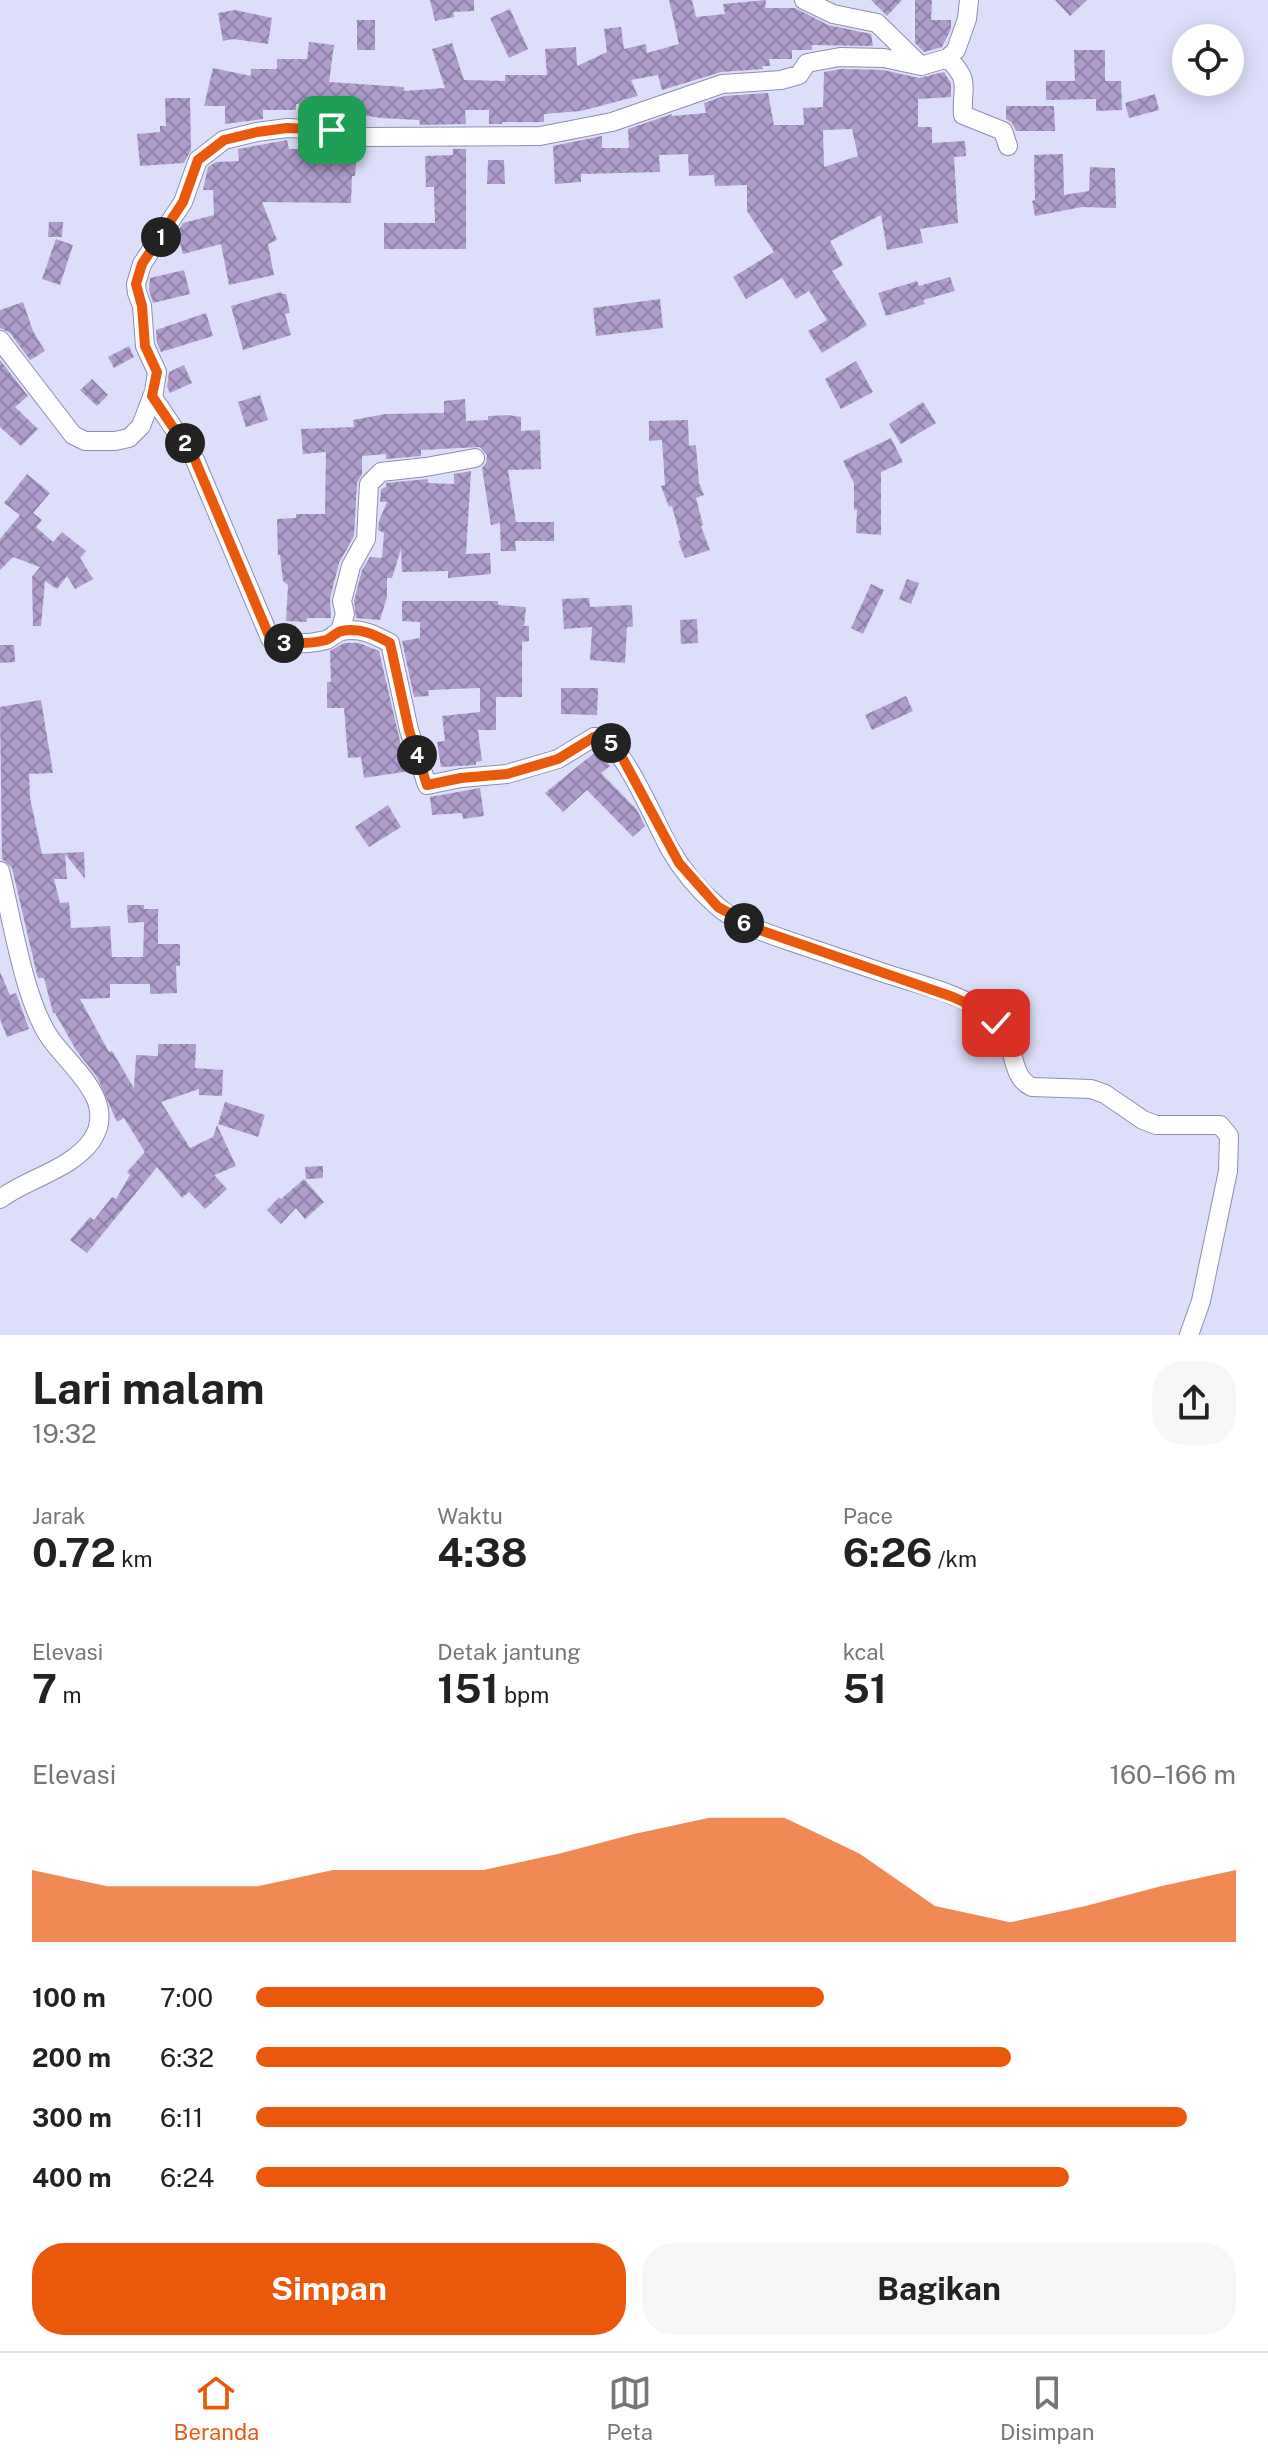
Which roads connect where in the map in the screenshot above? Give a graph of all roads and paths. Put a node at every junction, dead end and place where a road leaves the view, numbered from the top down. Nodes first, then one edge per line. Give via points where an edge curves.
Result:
1 (804, 0) edge
2 (969, 0) edge
3 (948, 58) junction
4 (921, 66) junction
5 (1008, 146) dead end
6 (0, 340) edge
7 (152, 396) junction
8 (475, 458) dead end
9 (340, 631) junction
10 (0, 871) edge
11 (0, 1199) edge
12 (1189, 1335) edge

1 - 4 street via 833,14 877,23
2 - 3 street via 960,39
3 - 4 street
3 - 5 street via 962,73 963,115 1003,131
4 - 7 street via 884,58 807,63 799,75 781,80 722,84 612,122 540,136 364,137 287,128 224,140 198,160 183,202 138,274 145,346 157,372
6 - 7 street via 64,427 85,441 129,438 141,426
7 - 9 street via 195,460 270,638 315,641
8 - 9 street via 381,472 369,484 366,539 351,566
9 - 12 street via 359,630 390,643 427,785 507,774 558,759 594,737 607,739 689,877 735,919 981,1010 1008,1040 1020,1079 1032,1087 1091,1089 1156,1125 1220,1125 1229,1136 1228,1171
10 - 11 street via 39,1018 90,1086 98,1124 94,1137 75,1157

